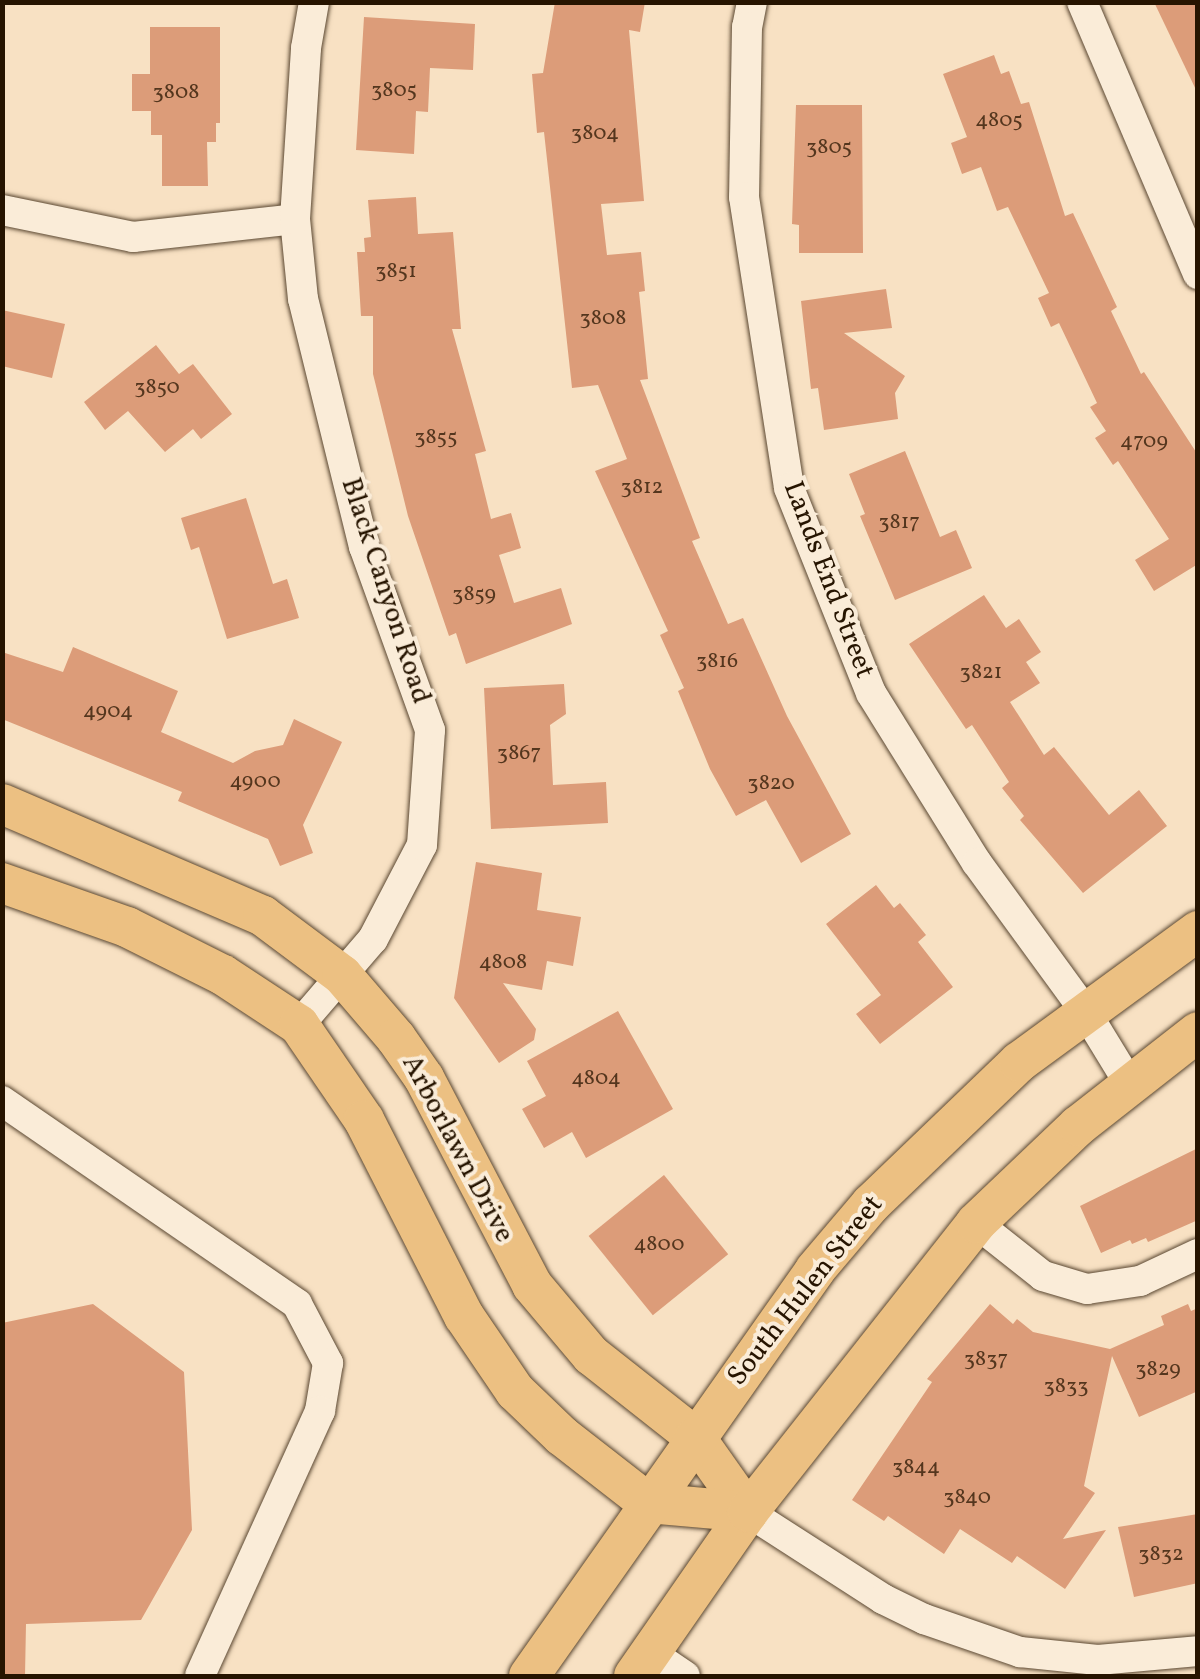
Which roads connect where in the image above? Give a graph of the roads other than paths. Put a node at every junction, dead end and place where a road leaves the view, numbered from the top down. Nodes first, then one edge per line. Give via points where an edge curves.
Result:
1 (314, 2) edge
2 (752, 2) edge
3 (1082, 2) edge
4 (2, 210) edge
5 (295, 218) junction
6 (1198, 274) edge
7 (2, 804) edge
8 (2, 883) edge
9 (1198, 931) edge
10 (342, 975) junction
11 (1084, 1011) junction
12 (299, 1025) junction
13 (1198, 1032) edge
14 (1129, 1083) junction
15 (2, 1101) edge
16 (976, 1223) junction
17 (1198, 1254) edge
18 (695, 1437) junction
19 (648, 1503) junction
20 (748, 1512) junction
21 (1198, 1651) edge
22 (643, 1665) edge
23 (1060, 1668) edge
24 (200, 1676) edge
25 (529, 1676) edge
26 (684, 1676) edge

1 - 5 street, Black Canyon Road
2 - 11 street, Lands End Street via 744,197 788,488 871,693 978,864
3 - 6 street
4 - 5 street via 133,237
5 - 10 street, Black Canyon Road via 303,299 364,547 430,730 422,845 373,939
7 - 10 main road, Arborlawn Drive via 263,916
8 - 12 main road via 127,927 223,975
9 - 11 main road, South Hulen Street
10 - 12 street, Black Canyon Road
10 - 18 main road, Arborlawn Drive via 424,1078 532,1286 602,1365
11 - 14 street, Lands End Street
11 - 18 main road, South Hulen Street via 966,1108 871,1204
12 - 19 main road via 364,1120 464,1316 514,1391
13 - 14 main road
14 - 16 main road
15 - 24 street via 298,1304 328,1363 320,1411
16 - 17 street via 1043,1276 1087,1290 1140,1281
16 - 20 main road
18 - 19 main road, South Hulen Street
18 - 20 main road, Arborlawn Drive
19 - 20 main road, Arborlawn Drive
19 - 25 main road, South Hulen Street
20 - 22 main road
20 - 23 street, Arborlawn Drive via 853,1583 924,1619
21 - 23 street, Arborlawn Drive
22 - 26 street

